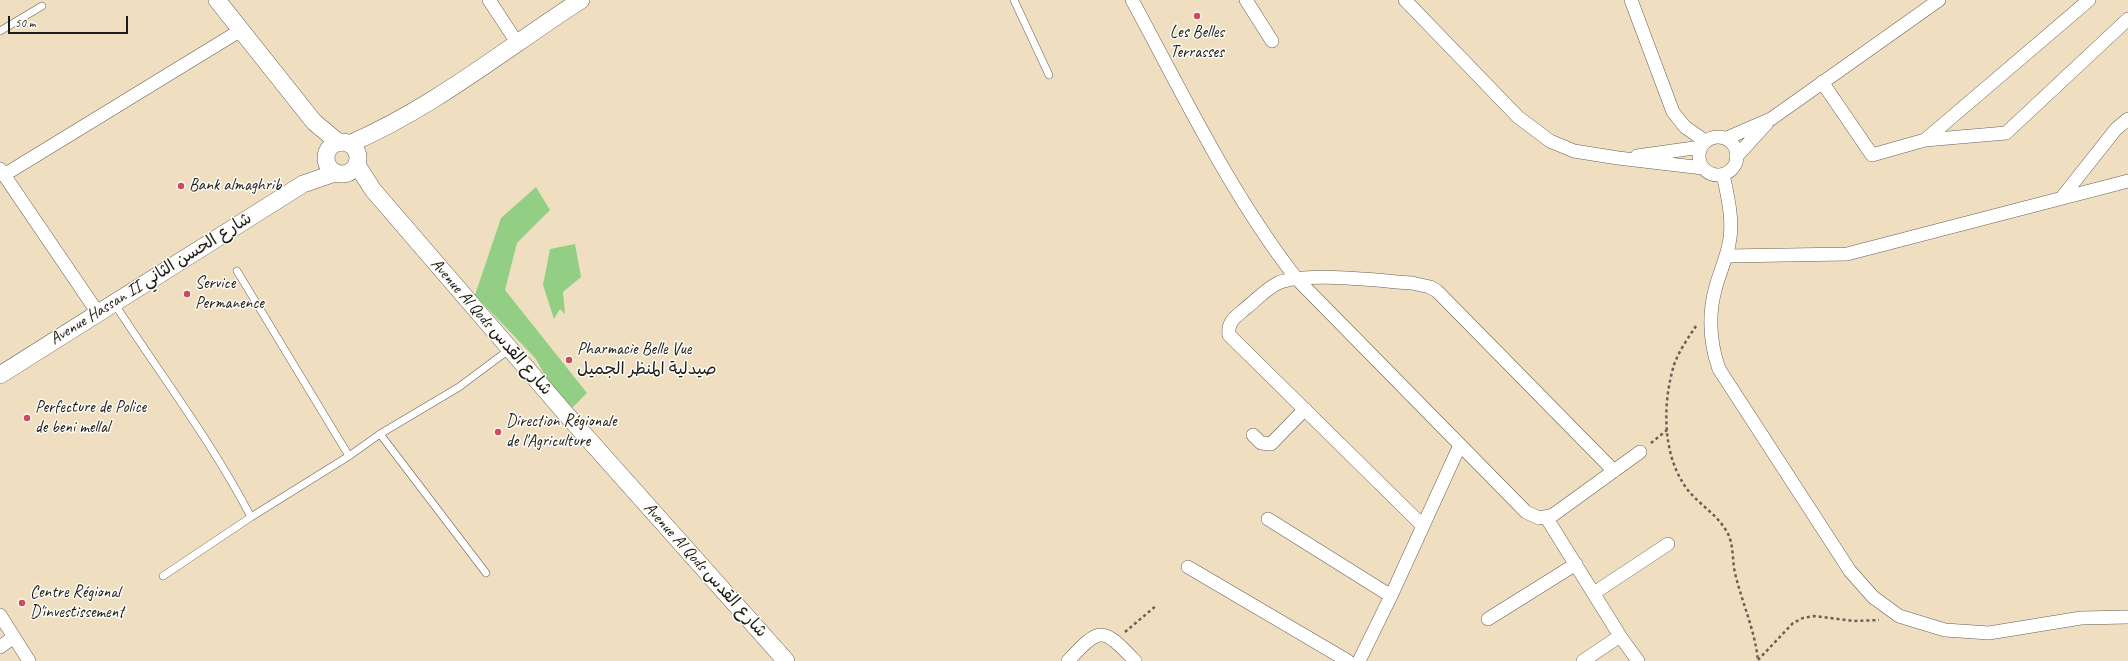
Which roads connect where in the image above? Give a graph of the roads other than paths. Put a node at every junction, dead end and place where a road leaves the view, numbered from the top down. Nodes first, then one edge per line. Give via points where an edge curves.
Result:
1 (217, 0) edge
2 (489, 0) edge
3 (581, 0) edge
4 (1014, 0) edge
5 (1132, 0) edge
6 (1246, 0) edge
7 (1404, 0) edge
8 (1631, 0) edge
9 (1939, 0) edge
10 (2089, 0) edge
11 (42, 6) dead end
12 (2128, 18) edge
13 (241, 30) junction
14 (0, 31) edge
15 (1272, 41) dead end
16 (518, 44) junction
17 (1049, 75) dead end
18 (1822, 82) junction
19 (1770, 119) junction
20 (2128, 119) edge
21 (1727, 138) junction
22 (1925, 140) junction
23 (1703, 144) junction
24 (1736, 157) junction
25 (342, 158) junction
26 (1618, 158) junction
27 (1703, 168) junction
28 (2, 172) edge
29 (1723, 174) junction
30 (2128, 180) edge
31 (2063, 196) junction
32 (1727, 256) junction
33 (237, 271) dead end
34 (1296, 278) junction
35 (114, 303) junction
36 (98, 313) junction
37 (510, 349) junction
38 (0, 375) edge
39 (1305, 409) junction
40 (380, 434) junction
41 (1253, 435) dead end
42 (1460, 445) junction
43 (1640, 452) road end
44 (348, 456) junction
45 (1614, 471) junction
46 (251, 517) junction
47 (1546, 517) junction
48 (1268, 519) dead end
49 (1423, 526) junction
50 (1668, 544) dead end
51 (1576, 564) junction
52 (1188, 567) dead end
53 (486, 573) dead end
54 (163, 576) dead end
55 (1594, 593) junction
56 (1391, 596) junction
57 (0, 614) edge
58 (2128, 617) edge
59 (1488, 619) dead end
60 (1620, 636) junction
61 (14, 637) junction
62 (0, 647) edge
63 (29, 661) edge
64 (786, 661) edge
65 (1068, 661) edge
66 (1135, 661) edge
67 (1348, 661) edge
68 (1359, 661) edge
69 (1583, 661) edge
70 (1638, 661) edge

1 - 13 street, Avenue Al Qods شارع القدس
2 - 16 street
3 - 16 street, Avenue Hassan II شارع الحسن الثاني
4 - 17 lane
5 - 34 street via 1222,166 1268,242
6 - 15 street
7 - 26 street via 1518,117 1550,141 1574,151
8 - 23 street via 1673,112
9 - 18 street
10 - 22 street
11 - 14 lane
12 - 22 street via 2006,133
13 - 25 street, Avenue Al Qods شارع القدس
13 - 28 street
16 - 25 street, Avenue Hassan II شارع الحسن الثاني via 383,129
18 - 19 street
18 - 22 street via 1872,155
19 - 21 street
19 - 24 street
20 - 31 street via 2116,129
21 - 23 street via 1719,136
21 - 24 street via 1736,150
23 - 26 street
23 - 27 street via 1698,154
24 - 29 street via 1730,170
25 - 35 street, Avenue Hassan II شارع الحسن الثاني
25 - 37 street, Avenue Al Qods شارع القدس via 373,190
26 - 27 street
27 - 29 street via 1709,173
28 - 36 street
29 - 32 street via 1730,215 1731,236
30 - 31 street
31 - 32 street via 1847,254
32 - 58 street via 1715,291 1710,329 1712,350 1719,369 1850,571 1873,597 1899,616 1945,630 1989,633 2081,618
33 - 44 lane
34 - 39 street via 1270,287 1232,320 1228,330 1232,339
34 - 42 street
34 - 45 street via 1430,286
35 - 36 street, Avenue Hassan II شارع الحسن الثاني
35 - 46 lane via 236,488
36 - 38 street, Avenue Hassan II شارع الحسن الثاني
37 - 40 lane via 459,387
37 - 64 street, Avenue Al Qods شارع القدس
39 - 41 street via 1271,444 1264,444
39 - 49 street
40 - 44 lane
40 - 53 lane
42 - 47 street via 1526,512 1532,516
42 - 49 street
43 - 45 street
44 - 46 lane
45 - 47 street via 1553,515
46 - 54 lane
47 - 51 street
48 - 56 street
49 - 56 street
50 - 55 street
51 - 55 street
51 - 59 street
52 - 67 street
55 - 60 street
56 - 68 street
57 - 61 street
60 - 69 street
60 - 70 street
61 - 62 street
61 - 63 street
65 - 66 street via 1091,638 1104,635 1116,641

